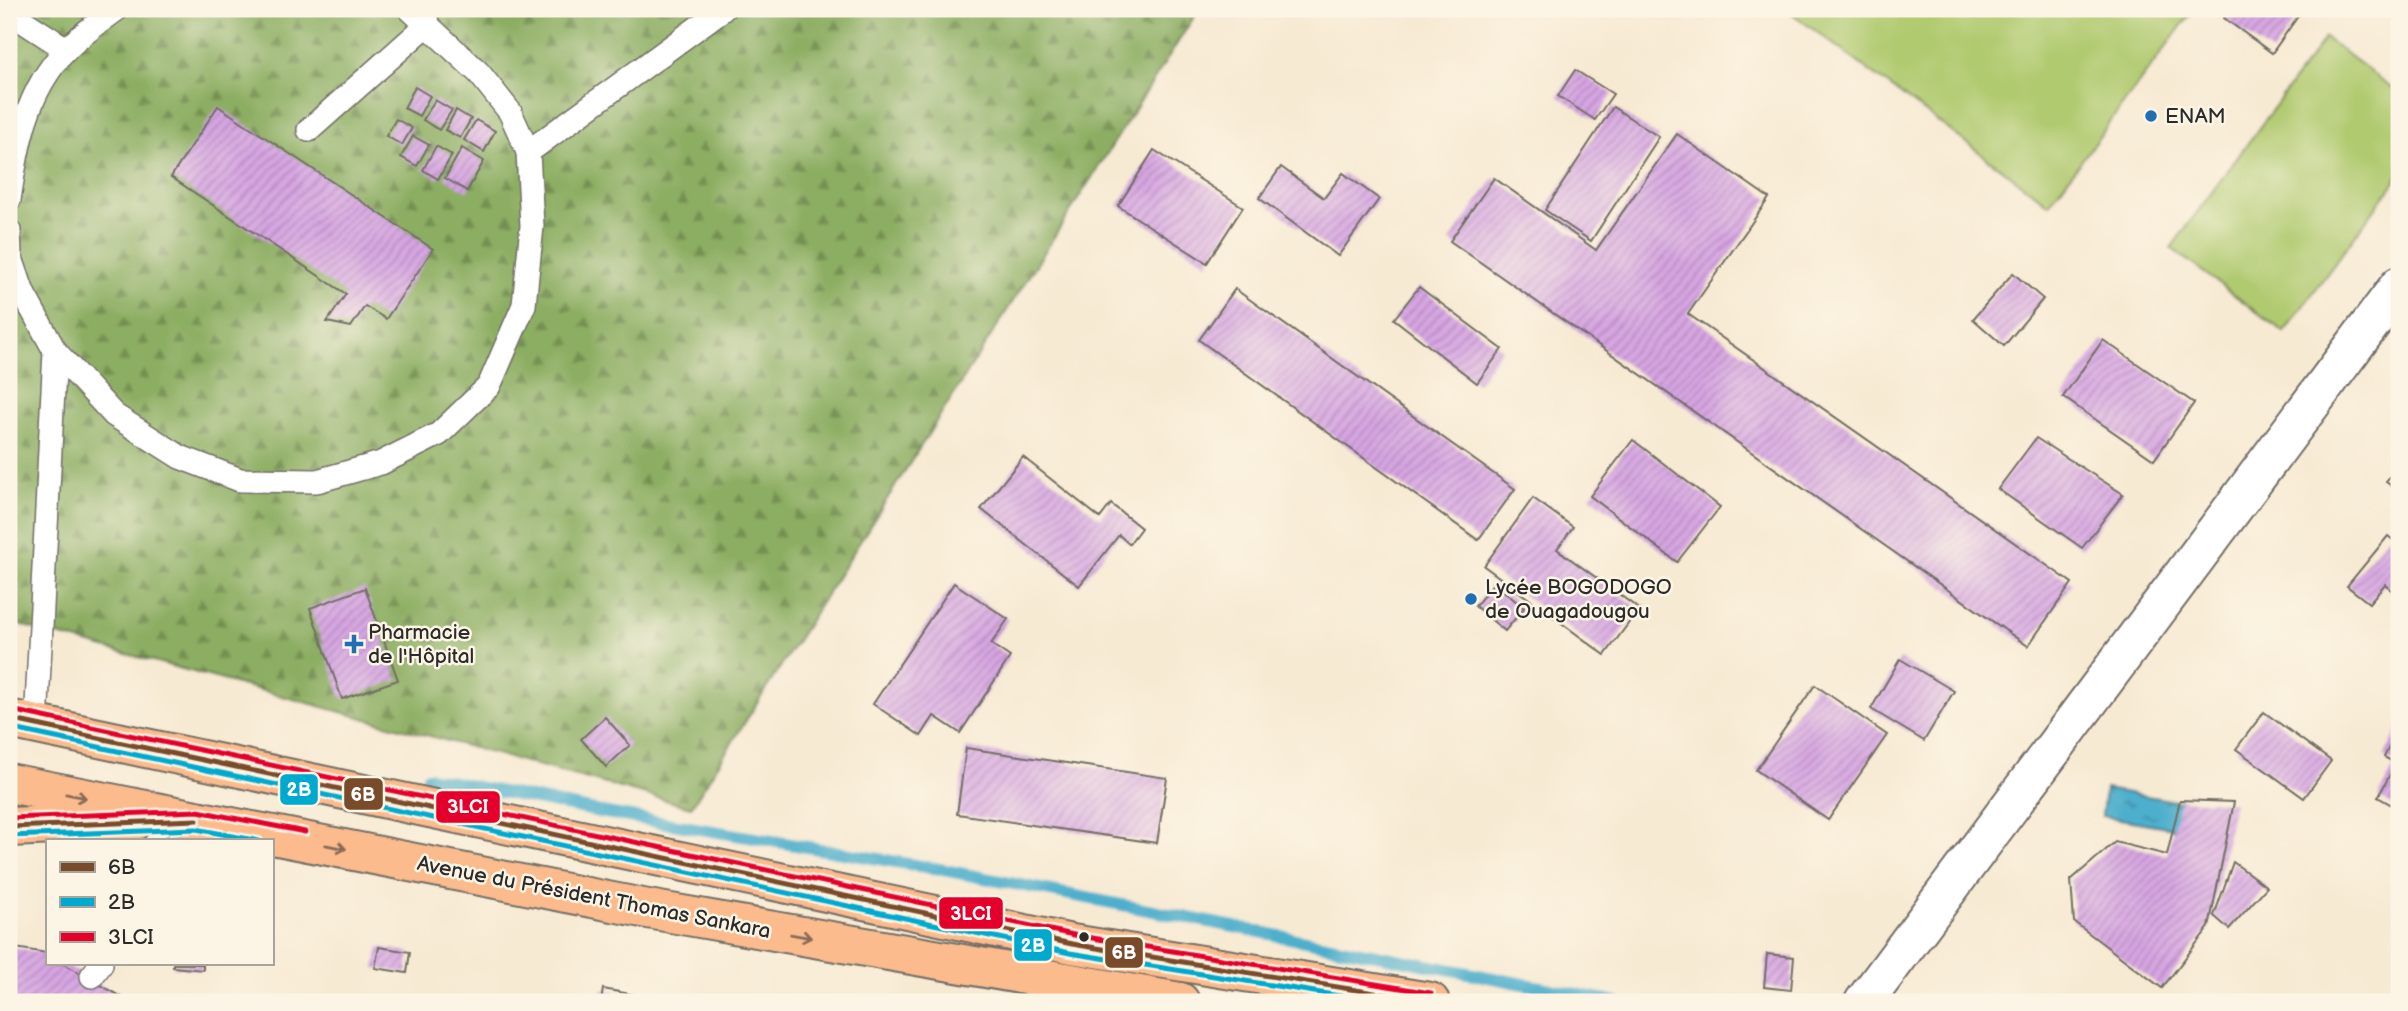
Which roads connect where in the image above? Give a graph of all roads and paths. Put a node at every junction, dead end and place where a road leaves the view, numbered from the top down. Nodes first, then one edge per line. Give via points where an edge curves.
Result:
1 (117, 9) edge
2 (410, 9) edge
3 (723, 9) edge
4 (9, 12) edge
5 (428, 24) junction
6 (66, 49) junction
7 (309, 131) dead end
8 (528, 152) junction
9 (9, 200) edge
10 (9, 231) edge
11 (2399, 286) edge
12 (55, 351) junction
13 (22, 722) edge
14 (9, 783) edge
15 (9, 827) edge
16 (190, 831) edge
17 (237, 839) edge
18 (273, 845) edge
19 (1057, 991) edge
20 (1181, 1002) edge
21 (1430, 1002) edge
22 (1864, 1002) edge

1 - 6 lane
2 - 5 lane
3 - 8 lane
4 - 6 lane
5 - 7 lane
5 - 8 lane via 510,112
6 - 9 lane via 40,83 19,134
8 - 12 lane via 532,226 524,305 489,386 439,434 381,463 317,481 240,480 180,457 114,415
10 - 12 lane via 10,254 23,293
11 - 22 street
12 - 13 lane
13 - 21 highway via 1072,944
14 -> 16 highway, Avenue du Président Thomas Sankara
15 - 16 highway
16 -> 17 highway, Avenue du Président Thomas Sankara
18 -> 19 highway, Avenue du Président Thomas Sankara via 648,909
19 - 20 highway, Avenue du Président Thomas Sankara

